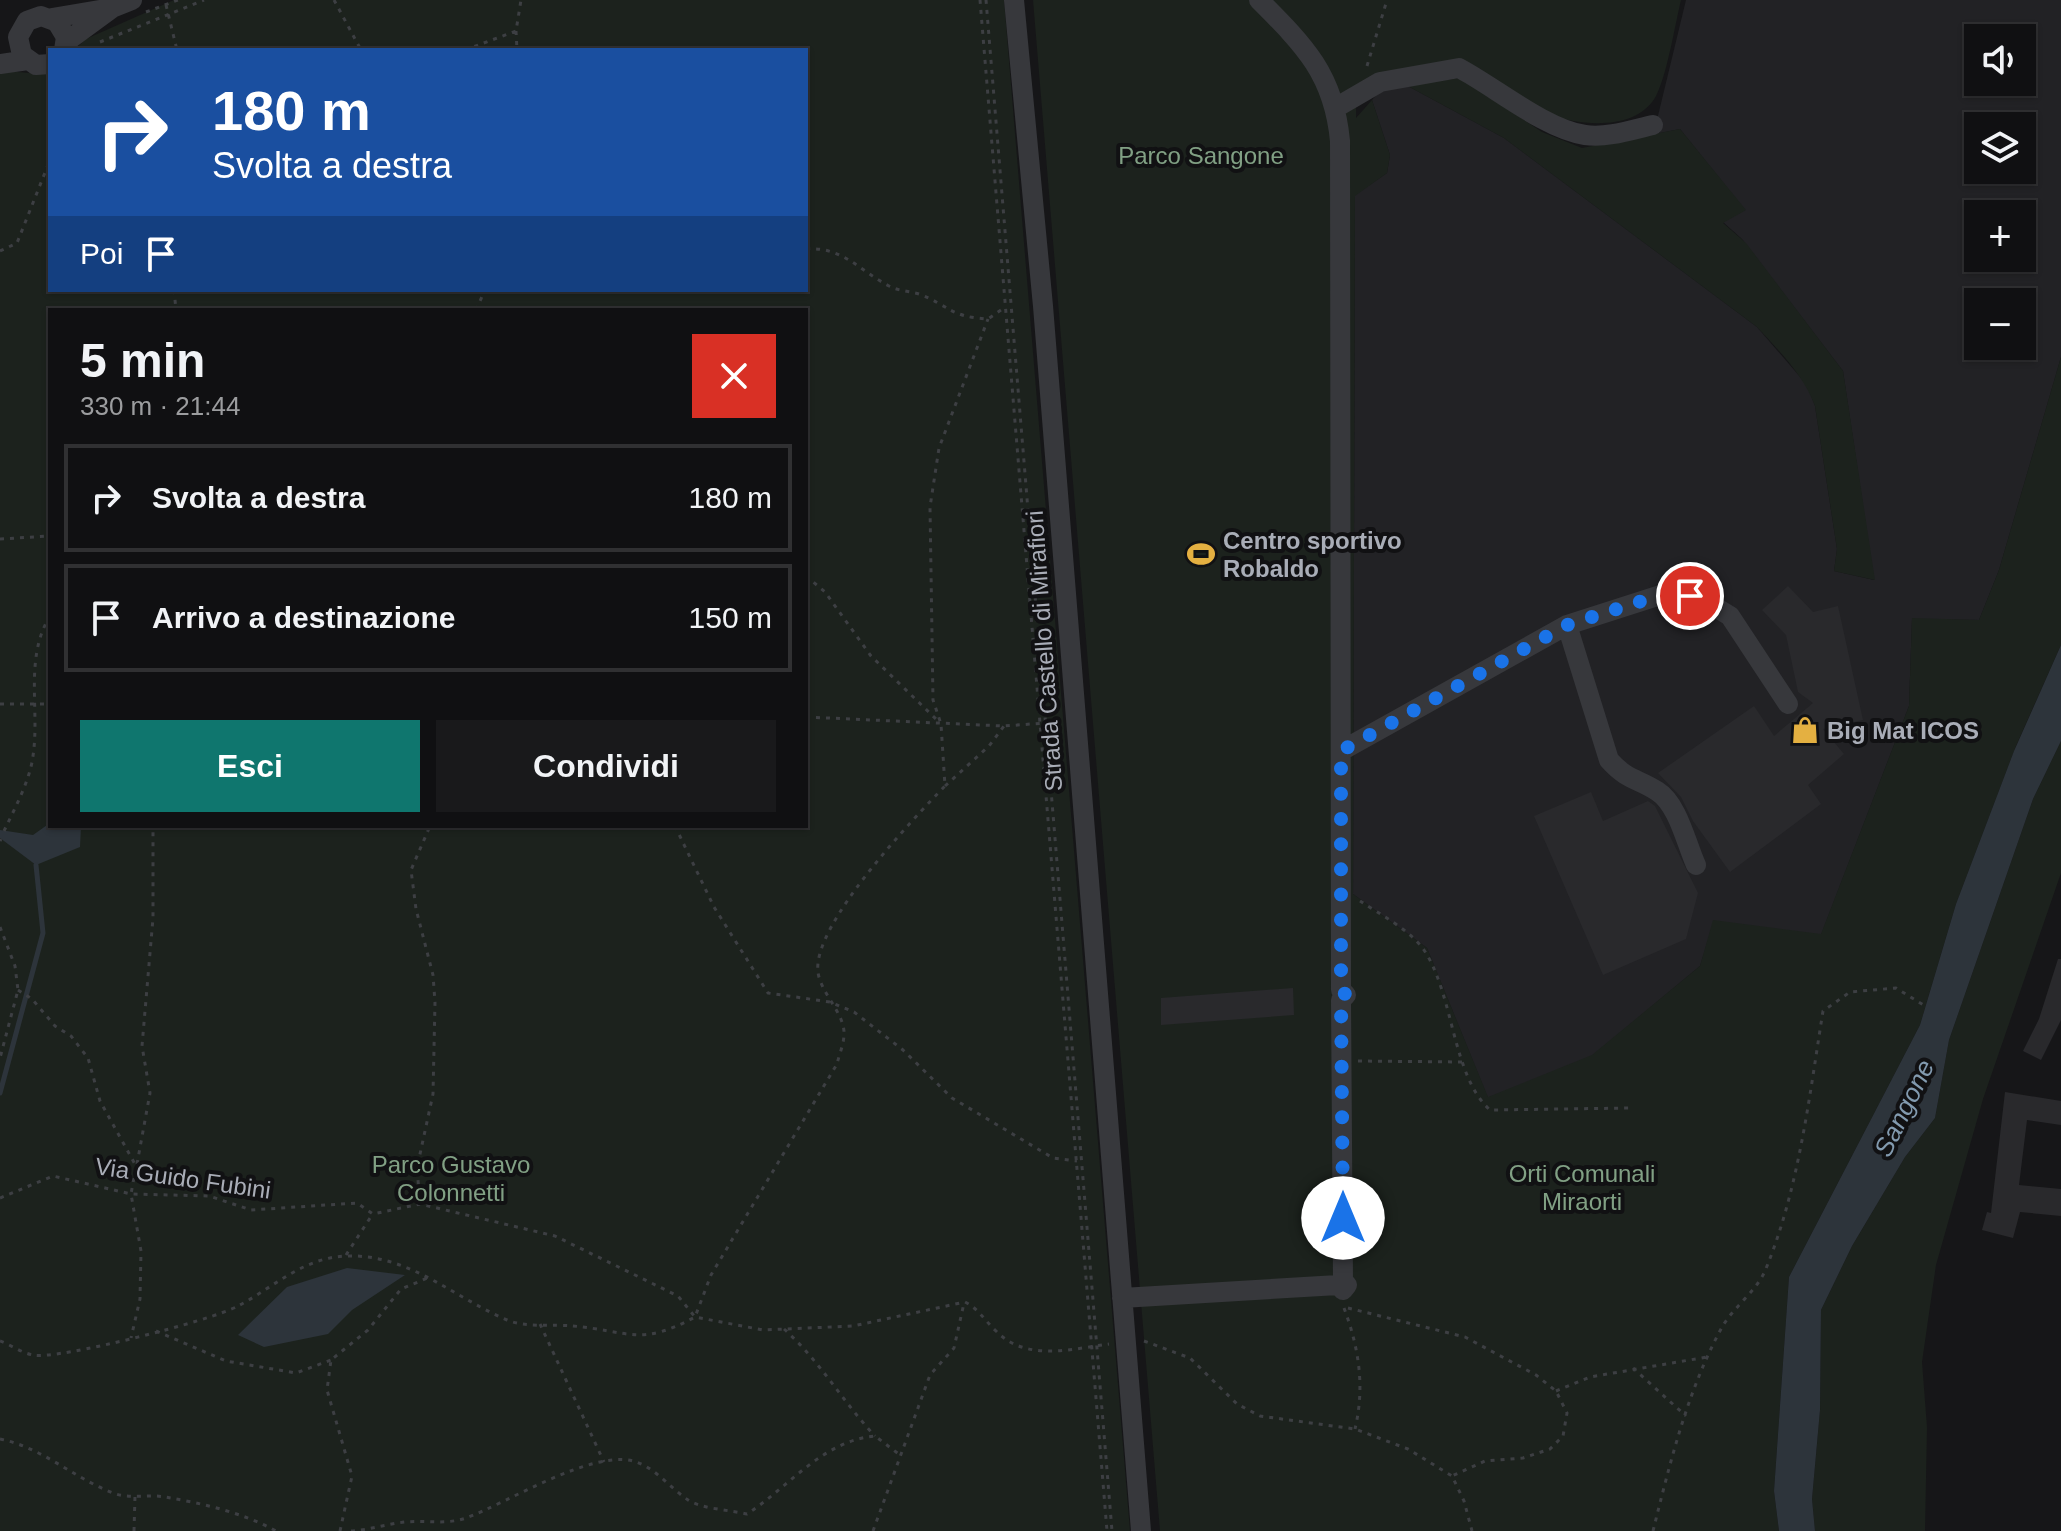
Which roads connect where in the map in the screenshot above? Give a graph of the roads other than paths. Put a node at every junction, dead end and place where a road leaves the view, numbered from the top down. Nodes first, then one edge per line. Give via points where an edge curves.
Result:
1 (27, 0) edge
2 (132, 0) edge
3 (1014, 0) edge
4 (1259, 0) edge
5 (112, 8) junction
6 (52, 18) junction
7 (23, 26) junction
8 (0, 44) edge
9 (65, 46) edge
10 (28, 60) junction
11 (0, 64) edge
12 (48, 64) edge
13 (1337, 107) junction
14 (1653, 125) dead end
15 (1567, 625) junction
16 (1788, 704) dead end
17 (1341, 751) junction
18 (1696, 865) dead end
19 (1122, 1298) junction
20 (1141, 1531) edge

1 - 7 street
2 - 5 street
3 - 19 street, Strada Castello di Mirafiori
4 - 13 street via 1320,69
5 - 6 street
5 - 9 street
6 - 7 street via 36,17
6 - 9 street via 63,29
7 - 8 street
7 - 10 street via 18,48
10 - 11 street
10 - 12 street
13 - 14 street via 1380,82 1459,68 1558,126 1585,135 1613,135
13 - 17 street
15 - 16 street via 1673,591 1707,602 1730,616
15 - 17 street
15 - 18 street via 1609,760 1625,777 1658,791 1670,805
17 - 19 street via 1341,1283
19 - 20 street, Strada Castello di Mirafiori

